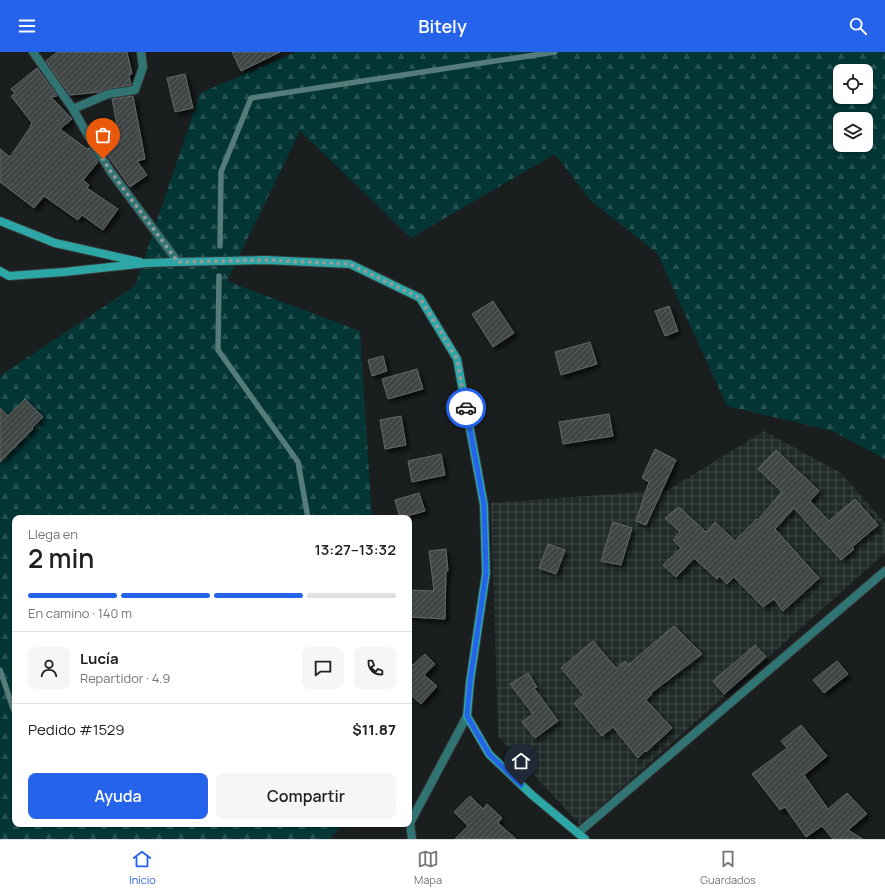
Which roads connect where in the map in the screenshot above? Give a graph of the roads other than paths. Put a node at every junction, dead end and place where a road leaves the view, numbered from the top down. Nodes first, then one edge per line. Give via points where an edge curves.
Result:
1 (33, 52) edge
2 (141, 52) edge
3 (73, 109) junction
4 (0, 220) edge
5 (178, 262) junction
6 (147, 263) junction
7 (0, 271) edge
8 (885, 570) edge
9 (467, 716) junction
10 (412, 819) edge
11 (410, 827) edge
12 (578, 833) junction
13 (412, 839) edge
14 (585, 839) edge

1 - 3 street
2 - 3 street via 143,67 135,90 108,94
3 - 5 street via 111,172
4 - 6 street via 55,243
5 - 6 street
5 - 9 street via 266,260 350,264 420,298 457,359 484,505 486,573
6 - 7 street via 9,276
8 - 12 street
9 - 10 street
9 - 12 street via 489,754 532,795
11 - 13 street
12 - 14 street

